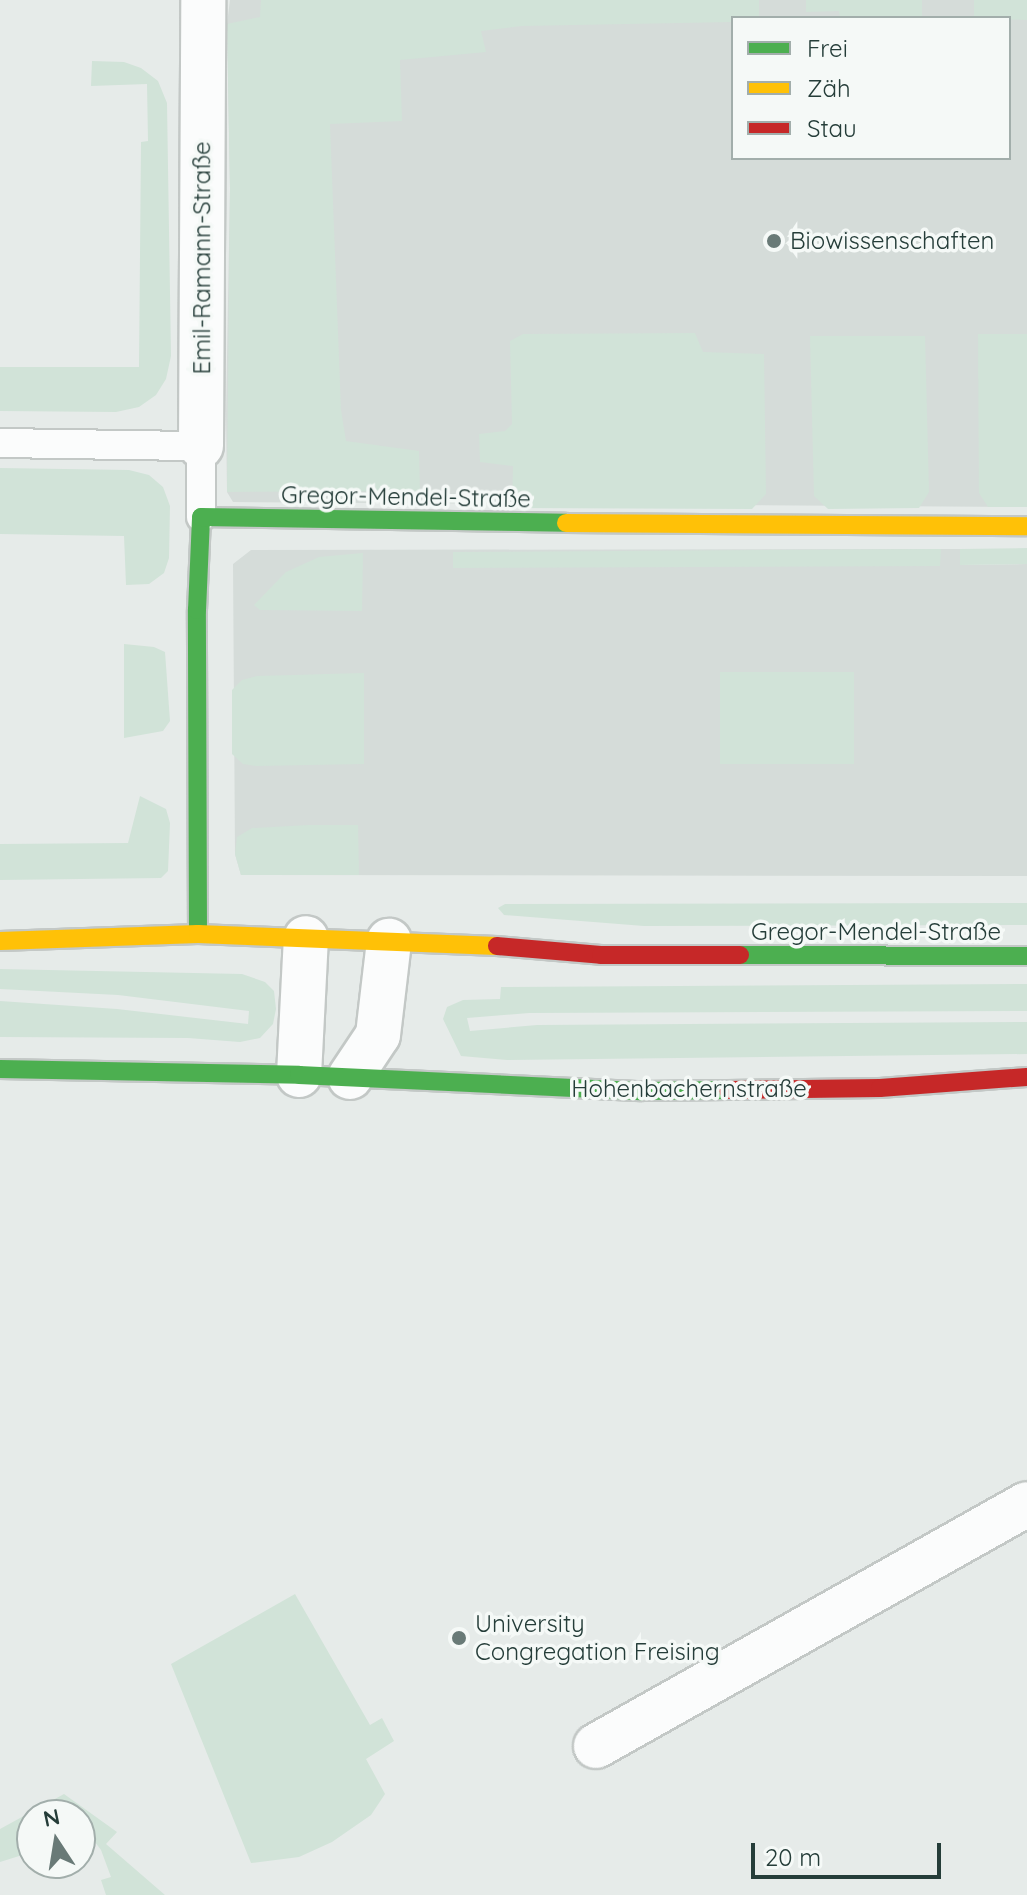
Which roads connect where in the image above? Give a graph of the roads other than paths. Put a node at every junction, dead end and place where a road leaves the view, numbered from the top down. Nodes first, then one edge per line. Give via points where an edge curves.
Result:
1 (203, 0) edge
2 (0, 443) edge
3 (201, 446) junction
4 (201, 517) junction
5 (1027, 526) edge
6 (198, 934) junction
7 (306, 938) junction
8 (0, 941) edge
9 (389, 941) junction
10 (1027, 956) edge
11 (0, 1069) edge
12 (299, 1075) junction
13 (350, 1077) junction
14 (1027, 1077) edge
15 (1027, 1504) edge
16 (596, 1746) dead end

1 - 3 street, Emil-Ramann-Straße
2 - 3 lane
3 - 4 lane, Emil-Ramann-Straße
4 - 5 street, Gregor-Mendel-Straße
4 - 6 street
6 - 7 street, Gregor-Mendel-Straße
6 - 8 street, Gregor-Mendel-Straße
7 - 9 street, Gregor-Mendel-Straße
7 - 12 street
9 - 10 street, Gregor-Mendel-Straße via 601,955
9 - 13 street via 378,1035
11 - 12 street, Hohenbachernstraße
12 - 13 street, Hohenbachernstraße
13 - 14 street, Hohenbachernstraße via 642,1091 880,1088
15 - 16 street

